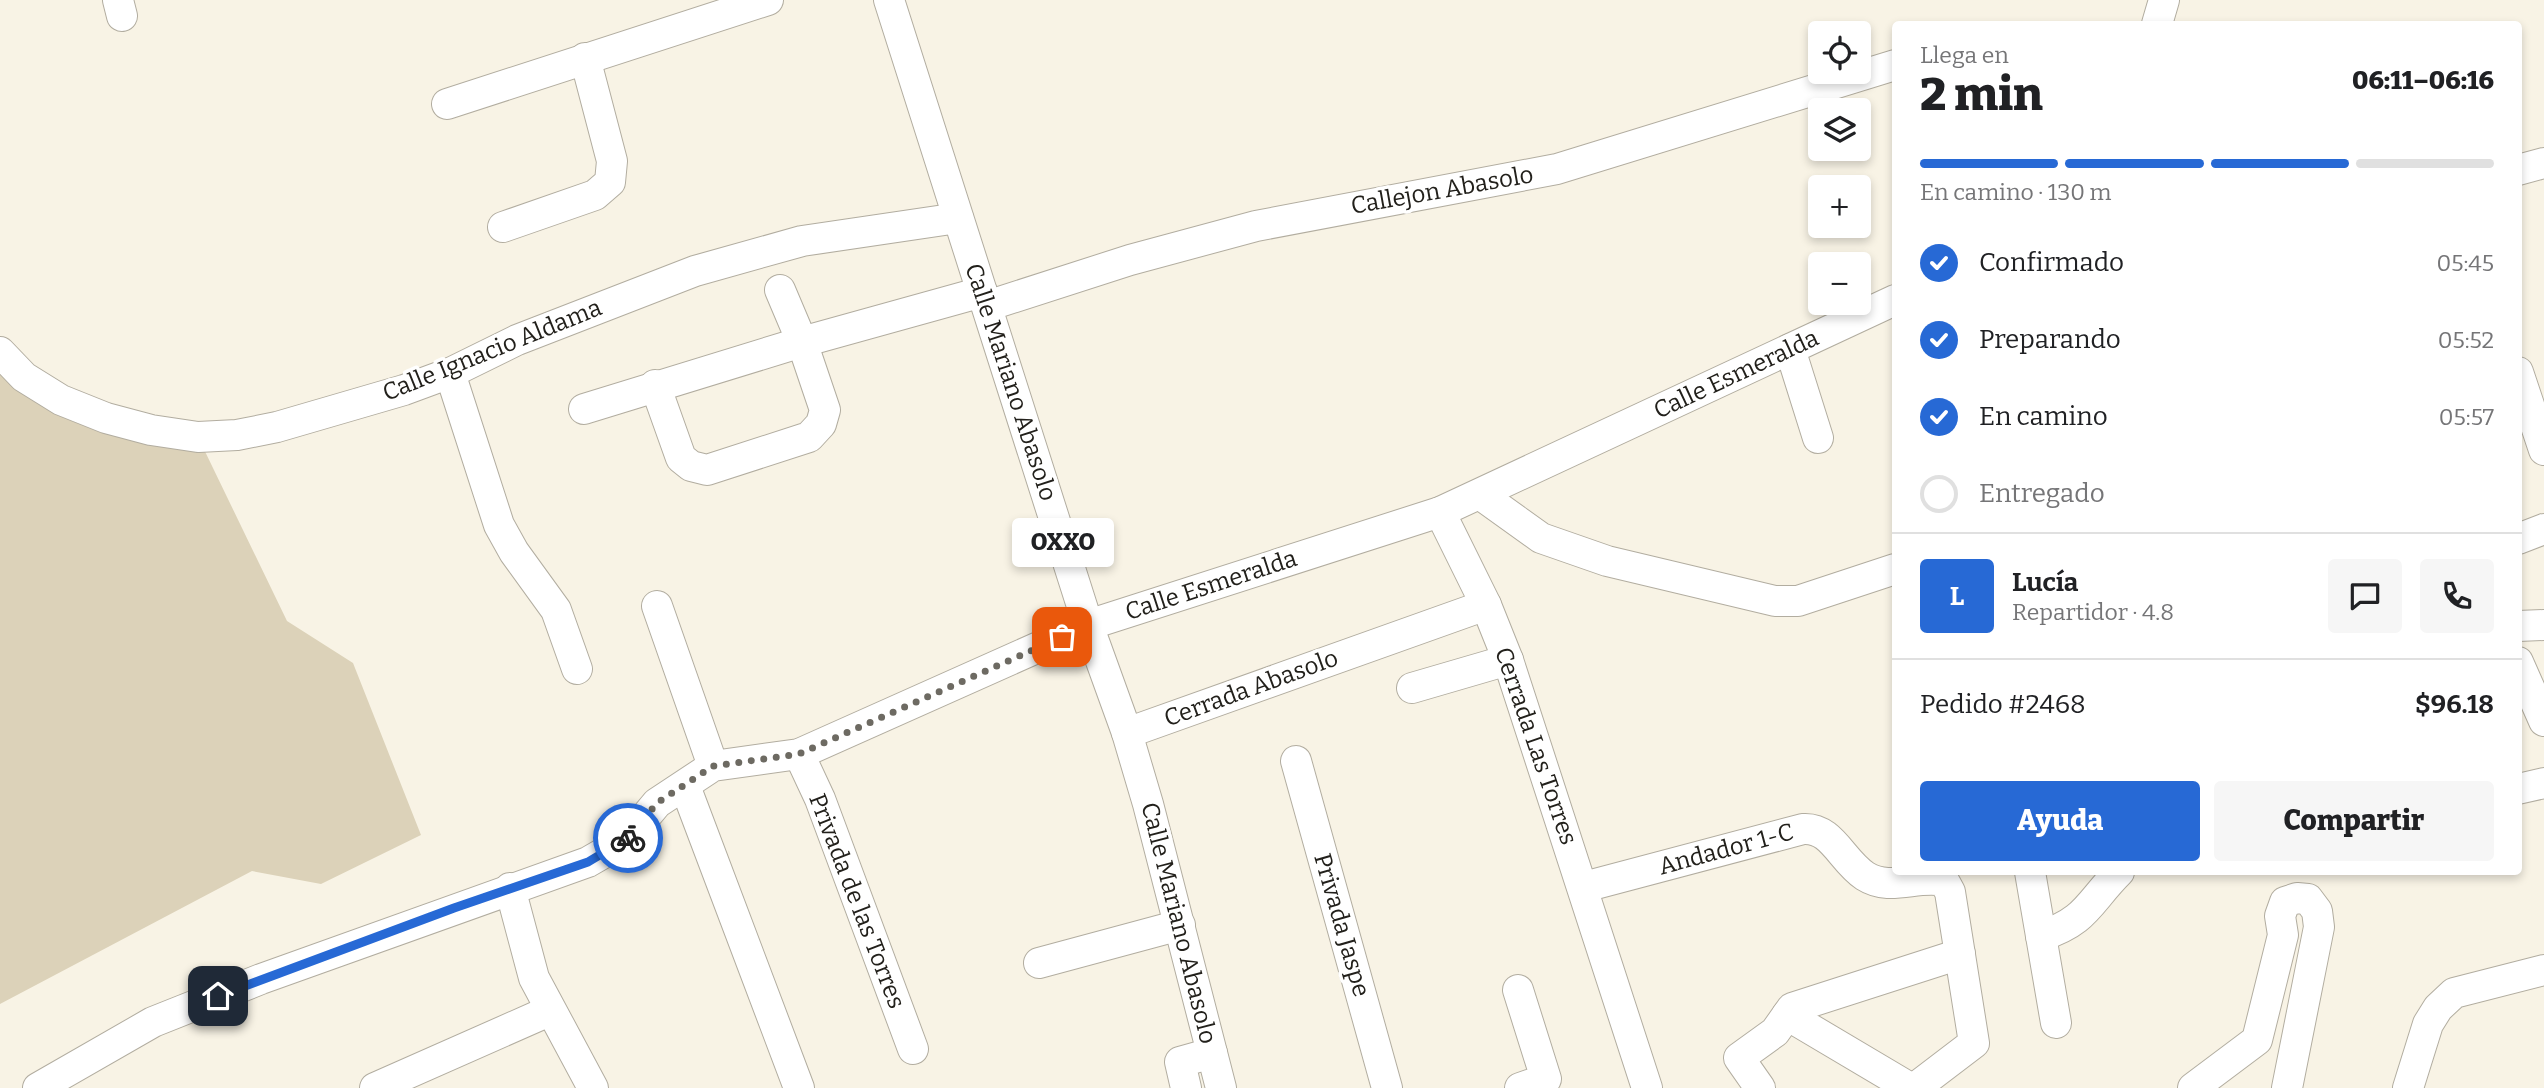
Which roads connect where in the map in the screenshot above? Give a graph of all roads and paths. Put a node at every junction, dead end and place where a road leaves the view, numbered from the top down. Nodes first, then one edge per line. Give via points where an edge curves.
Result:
1 (768, 0) edge
2 (888, 0) edge
3 (2164, 0) edge
4 (2158, 21) edge
5 (585, 58) junction
6 (1892, 66) edge
7 (447, 104) dead end
8 (2544, 163) edge
9 (2522, 169) edge
10 (958, 218) junction
11 (503, 228) dead end
12 (780, 290) dead end
13 (985, 299) junction
14 (1892, 301) edge
15 (802, 342) junction
16 (1790, 349) junction
17 (0, 352) edge
18 (450, 373) junction
19 (2522, 384) edge
20 (655, 385) junction
21 (584, 409) dead end
22 (1818, 438) dead end
23 (2544, 450) edge
24 (1481, 495) junction
25 (1440, 512) junction
26 (2544, 529) edge
27 (2522, 537) edge
28 (1892, 570) edge
29 (1486, 605) junction
30 (657, 606) dead end
31 (1088, 625) junction
32 (2544, 625) edge
33 (2522, 626) edge
34 (1508, 660) junction
35 (577, 669) dead end
36 (2522, 676) edge
37 (1412, 688) dead end
38 (2534, 716) edge
39 (1127, 733) junction
40 (799, 754) junction
41 (1296, 761) dead end
42 (713, 766) junction
43 (2544, 783) edge
44 (685, 786) junction
45 (2522, 788) edge
46 (2031, 875) edge
47 (2117, 875) edge
48 (1584, 887) junction
49 (510, 888) junction
50 (1180, 925) junction
51 (2041, 936) junction
52 (1960, 954) junction
53 (1039, 963) dead end
54 (2544, 970) edge
55 (1518, 990) dead end
56 (550, 1011) junction
57 (1787, 1015) junction
58 (2056, 1023) dead end
59 (913, 1049) dead end
60 (1212, 1053) junction
61 (1533, 1083) edge
62 (38, 1088) edge
63 (375, 1088) edge
64 (593, 1088) edge
65 (799, 1088) edge
66 (1186, 1088) edge
67 (1221, 1088) edge
68 (1387, 1088) edge
69 (1647, 1088) edge
70 (1760, 1088) edge
71 (1913, 1088) edge
72 (2193, 1088) edge
73 (2287, 1088) edge
74 (2408, 1088) edge

1 - 5 street
2 - 10 street, Calle Mariano Abasolo
3 - 4 street
5 - 7 street
5 - 11 street via 612,161 610,182 595,195
6 - 13 street, Callejon Abasolo via 1557,169 1256,226
8 - 9 street
10 - 13 street, Calle Mariano Abasolo
10 - 18 street, Calle Ignacio Aldama via 802,241 695,271 517,340
12 - 15 street
13 - 15 street, Callejon Abasolo
13 - 31 street, Calle Mariano Abasolo
14 - 16 street, Calle Esmeralda
15 - 20 street, Callejon Abasolo
15 - 20 street via 825,410 821,424 809,437 707,470 681,458
16 - 22 street
16 - 24 street, Calle Esmeralda
17 - 18 street, Calle Ignacio Aldama via 24,377 61,400 150,430 198,437 277,427
18 - 35 street via 499,525 556,610
19 - 23 street
20 - 21 street, Callejon Abasolo
24 - 25 street, Calle Esmeralda
24 - 28 street via 1541,538 1607,561 1775,601 1798,601
25 - 29 street, Cerrada Las Torres
25 - 31 street, Calle Esmeralda
26 - 27 street
29 - 34 street, Cerrada Las Torres
29 - 39 street, Cerrada Abasolo
30 - 42 street
31 - 39 street, Calle Mariano Abasolo
31 - 40 street, Calle Esmeralda
32 - 33 street
34 - 37 street
34 - 48 street, Cerrada Las Torres
36 - 38 street
39 - 50 street, Calle Mariano Abasolo
40 - 42 street, Calle Esmeralda
40 - 59 street, Privada de las Torres
41 - 68 street, Privada Jaspe
42 - 44 street, Calle Esmeralda
43 - 45 street
44 - 49 street, Calle Esmeralda via 657,803 626,839 588,862
44 - 65 street
46 - 51 street
47 - 51 street via 2085,914 2061,930
48 - 52 street, Andador 1-C via 1817,828 1866,877 1889,885 1930,878 1944,881 1950,892
48 - 69 street, Cerrada Las Torres
49 - 56 street via 534,978
49 - 62 street, Calle Esmeralda via 153,1022
50 - 53 street
50 - 60 street, Calle Mariano Abasolo
51 - 58 street
52 - 57 street via 1792,1008
52 - 71 street, Andador 1-C via 1974,1043
54 - 74 street via 2454,993 2428,1024
55 - 61 street
56 - 63 street
56 - 64 street
57 - 70 street via 1775,1032 1739,1058
57 - 71 street
60 - 66 street via 1180,1062
60 - 67 street, Calle Mariano Abasolo
72 - 73 street via 2257,1040 2283,935 2280,916 2285,902 2297,898 2308,899 2317,911 2319,927

